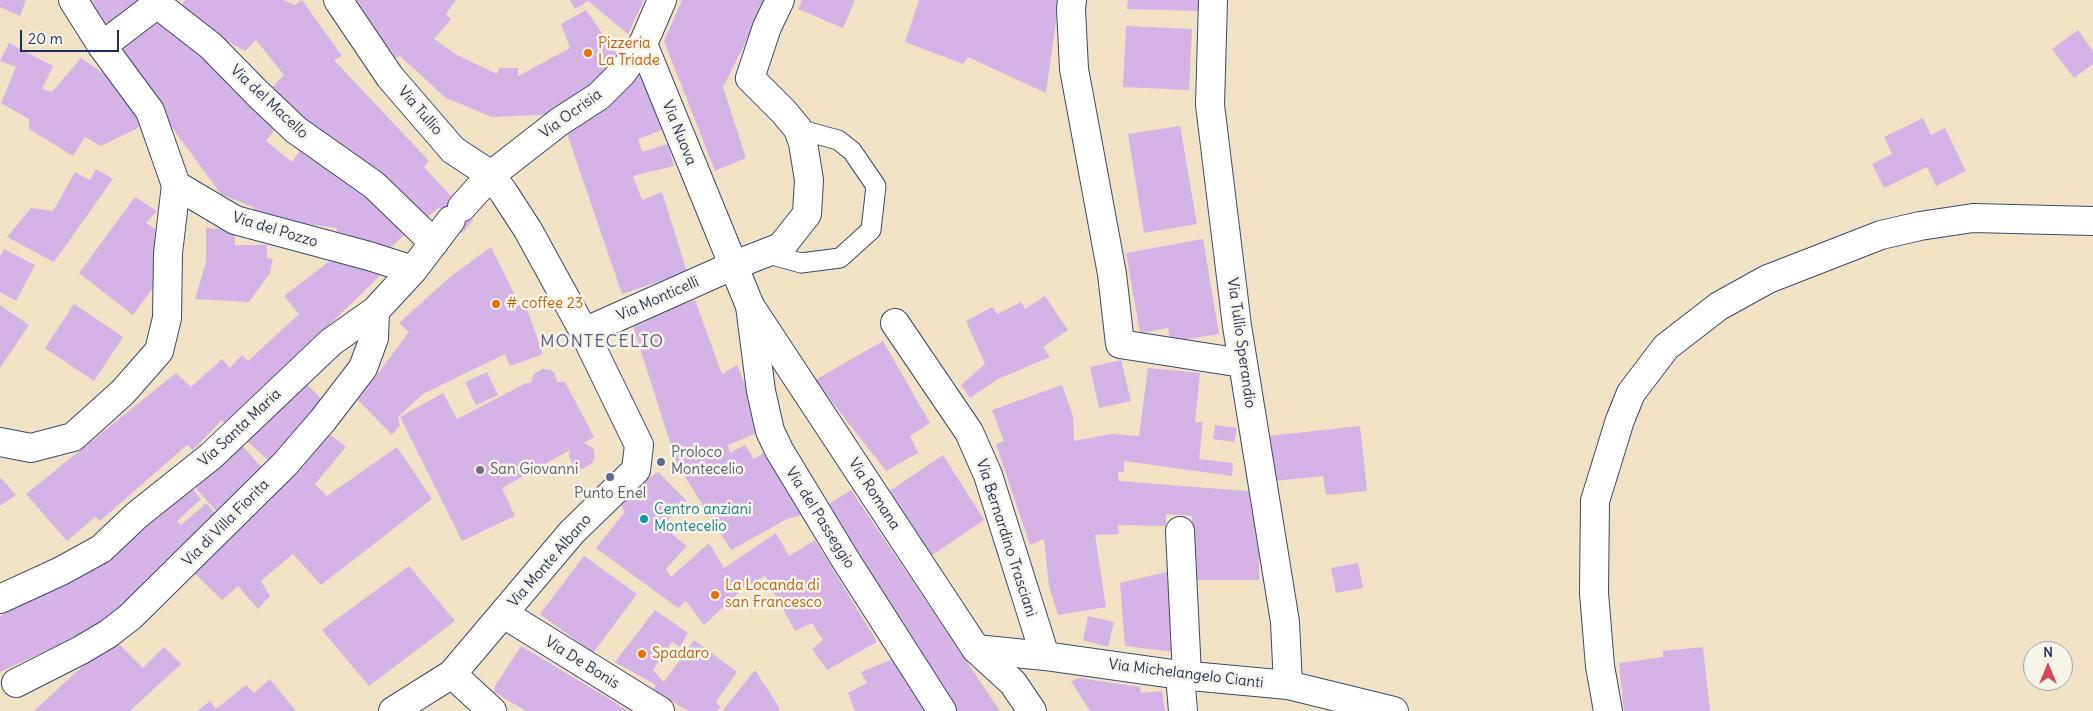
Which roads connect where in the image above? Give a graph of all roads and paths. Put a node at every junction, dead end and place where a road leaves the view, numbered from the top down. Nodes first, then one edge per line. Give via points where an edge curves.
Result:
1 (73, 0) edge
2 (338, 0) edge
3 (662, 0) edge
4 (780, 0) edge
5 (1072, 0) edge
6 (1213, 0) edge
7 (156, 2) edge
8 (643, 44) junction
9 (102, 46) junction
10 (798, 129) junction
11 (491, 175) junction
12 (176, 185) junction
13 (2093, 221) edge
14 (434, 243) junction
15 (765, 253) junction
16 (732, 266) junction
17 (413, 270) junction
18 (750, 306) junction
19 (375, 311) junction
20 (895, 322) dead end
21 (584, 332) junction
22 (1242, 363) junction
23 (0, 442) edge
24 (639, 446) joint
25 (1180, 531) dead end
26 (0, 599) edge
27 (504, 614) junction
28 (976, 649) junction
29 (1045, 656) junction
30 (1184, 675) junction
31 (448, 677) junction
32 (16, 683) dead end
33 (1288, 685) junction
34 (393, 711) edge
35 (425, 711) edge
36 (492, 711) edge
37 (660, 711) edge
38 (942, 711) edge
39 (1032, 711) edge
40 (1183, 711) edge
41 (1394, 711) edge
42 (1608, 711) edge

1 - 9 street
2 - 11 street, Via Tullio via 390,77 453,150
3 - 8 street
4 - 10 street via 750,78
5 - 22 street via 1074,69 1112,274 1120,344
6 - 22 street, Via Tullio Sperandio via 1210,105
7 - 9 street, Via del Macello
7 - 14 street, Via del Macello via 211,46 296,130 374,185
8 - 11 street, Via Ocrisia via 600,96 558,122
8 - 16 street, Via Nuova
9 - 12 street via 150,111
10 - 15 street, Via Monticelli via 808,180 807,214 781,247
10 - 15 lane via 838,140 852,151 876,186 871,230 840,258 801,263
11 - 14 street, Via Santa Maria
11 - 21 street, Via Tullio via 516,210
12 - 17 street, Via del Pozzo via 235,220
12 - 23 street via 168,253 167,318 159,350 123,392 73,437 31,448
13 - 42 street via 1973,218 1881,235 1768,279 1719,306 1666,347 1631,393 1595,501 1594,592 1600,666
14 - 17 street, Via Santa Maria
15 - 16 street, Via Monticelli
16 - 18 street, Via Romana
16 - 21 street, Via Monticelli
17 - 19 street, Via Santa Maria
18 - 28 street, Via Romana
18 - 38 street, Via del Passeggio via 761,391 770,431 779,450
19 - 26 street, Via Santa Maria via 331,342 211,456 102,549
19 - 32 street, Via di Villa Fiorita via 374,338 362,368 285,464 130,617 81,650
20 - 29 street, Via Bernardino Trasciani via 969,432 988,475
21 - 24 street, Via Tullio
22 - 33 street, Via Tullio Sperandio via 1285,622
24 - 27 street, Via Monte Albano via 636,470 572,532
25 - 30 street
27 - 31 street, Via Monte Albano
27 - 37 street, Via De Bonis
28 - 29 street, Via Michelangelo Cianti
28 - 39 street, Via Romana via 1013,682
29 - 30 street, Via Michelangelo Cianti
30 - 33 street, Via Michelangelo Cianti
30 - 40 street
31 - 34 street
31 - 35 street
31 - 36 street
33 - 41 street, Via Michelangelo Cianti

